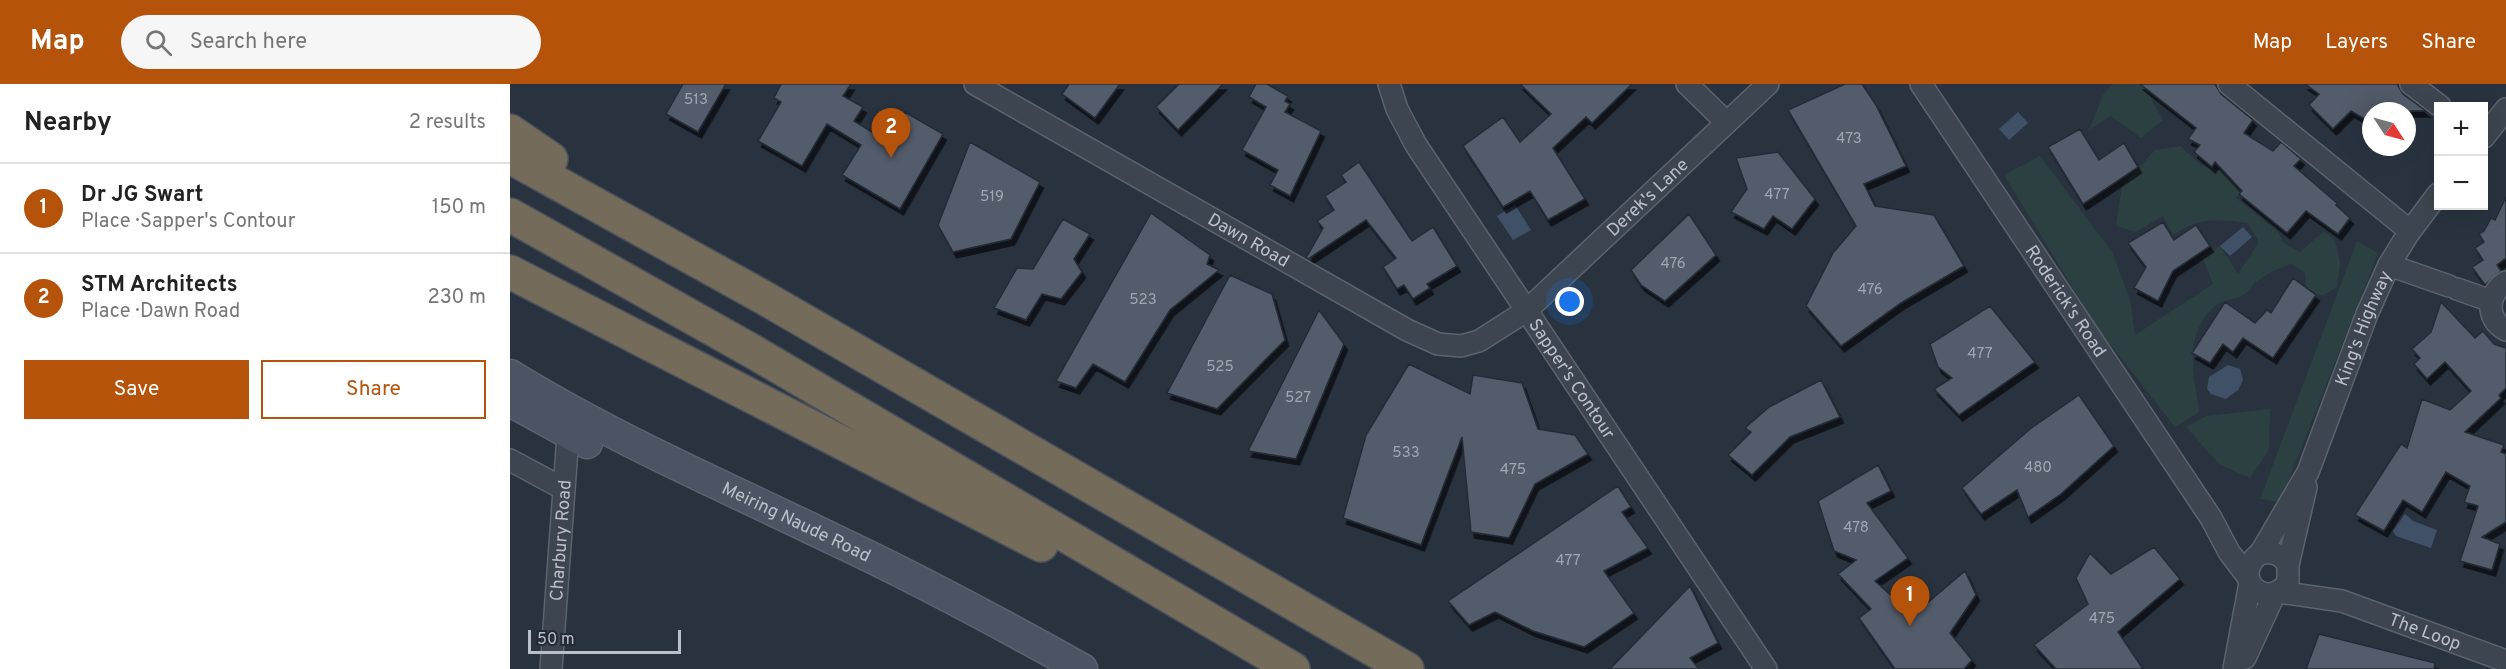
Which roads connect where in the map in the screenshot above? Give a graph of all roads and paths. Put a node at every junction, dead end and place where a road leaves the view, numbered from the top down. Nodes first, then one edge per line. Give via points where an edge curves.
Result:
1 (1389, 84) edge
2 (1688, 84) edge
3 (1768, 84) edge
4 (1921, 84) edge
5 (2229, 84) edge
6 (2411, 84) edge
7 (987, 87) edge
8 (2435, 102) edge
9 (2506, 109) edge
10 (1726, 122) junction
11 (510, 131) edge
12 (2488, 132) edge
13 (510, 157) edge
14 (2434, 200) edge
15 (510, 215) edge
16 (2410, 231) junction
17 (2389, 265) junction
18 (510, 272) edge
19 (2506, 282) edge
20 (761, 296) junction
21 (2491, 301) junction
22 (1526, 310) junction
23 (2506, 330) edge
24 (510, 375) edge
25 (510, 401) edge
26 (569, 423) junction
27 (510, 460) edge
28 (2308, 472) junction
29 (564, 489) junction
30 (2211, 518) junction
31 (2260, 554) junction
32 (2289, 567) junction
33 (2249, 580) junction
34 (2277, 593) junction
35 (2342, 601) junction
36 (2506, 661) edge
37 (551, 669) edge
38 (1040, 669) edge
39 (1082, 669) edge
40 (1280, 669) edge
41 (1293, 669) edge
42 (1407, 669) edge
43 (1766, 669) edge
44 (2236, 669) edge

1 - 22 street, Sapper's Contour via 1416,145
2 - 10 street
3 - 10 street, Derek's Lane
4 - 30 street, Roderick's Road
5 - 16 street
6 - 8 street
7 - 22 street, Dawn Road via 1428,341 1450,346 1479,342
9 - 12 street
10 - 22 street, Derek's Lane
11 - 20 highway
13 - 20 highway
14 - 16 street, King's Highway
15 - 41 highway via 752,351
16 - 17 street, King's Highway
17 - 21 street
17 - 28 street, King's Highway
18 - 40 highway
19 - 21 street
20 - 42 highway
21 - 23 street via 2492,317
22 - 43 street, Sapper's Contour
24 - 26 street, Meiring Naude Road
25 - 26 street, Meiring Naude Road
26 - 29 street, Charbury Road
26 - 38 street, Meiring Naude Road via 892,588
26 - 39 street, Meiring Naude Road via 700,477 957,599
27 - 29 street
28 - 31 street, King's Highway
28 - 32 street, King's Highway
29 - 37 street, Charbury Road
30 - 31 street, Roderick's Road
30 - 33 street, Roderick's Road
31 - 32 street via 2274,552
31 - 33 street via 2248,568
32 - 34 street via 2288,582
32 - 35 street, The Loop
33 - 34 street via 2263,594
33 - 44 street
34 - 35 street, The Loop
34 - 44 street
35 - 36 street, The Loop

